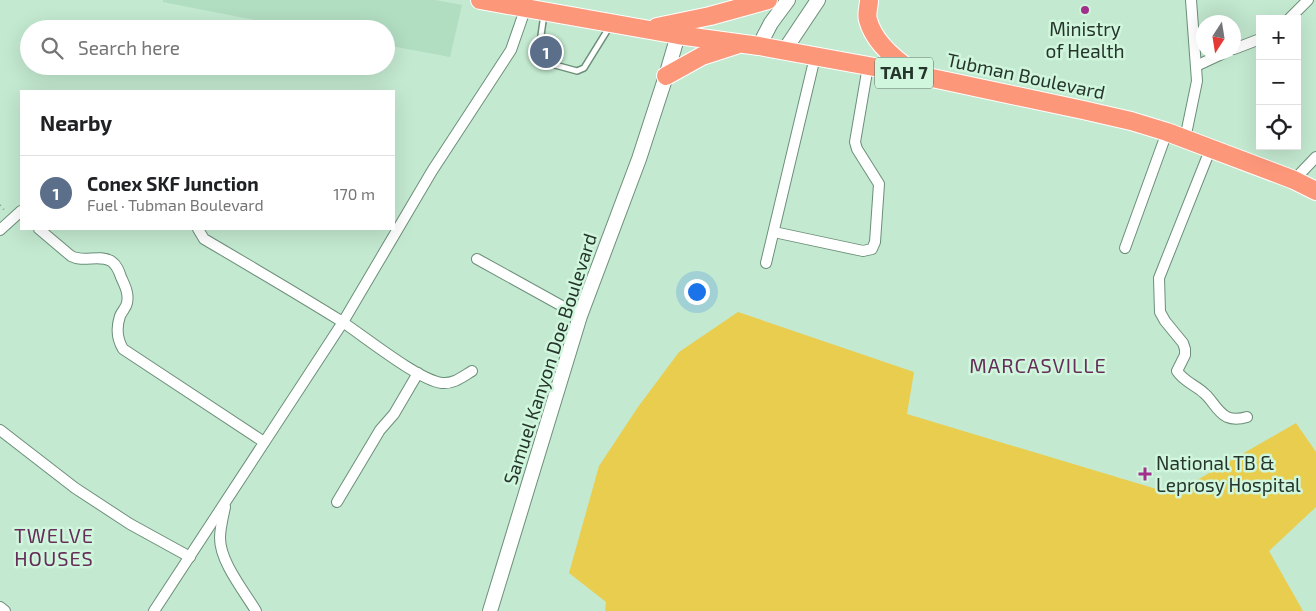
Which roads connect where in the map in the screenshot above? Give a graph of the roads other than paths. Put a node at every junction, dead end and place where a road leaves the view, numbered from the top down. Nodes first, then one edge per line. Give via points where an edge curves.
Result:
1 (480, 0) edge
2 (788, 0) edge
3 (818, 0) edge
4 (869, 0) edge
5 (1191, 0) edge
6 (1308, 0) edge
7 (759, 1) edge
8 (533, 7) edge
9 (1293, 15) edge
10 (611, 23) junction
11 (644, 29) junction
12 (678, 35) junction
13 (1256, 41) edge
14 (750, 44) junction
15 (1241, 47) edge
16 (784, 51) junction
17 (815, 57) junction
18 (1209, 60) edge
19 (868, 66) junction
20 (1196, 66) junction
21 (918, 75) junction
22 (666, 76) junction
23 (1167, 132) junction
24 (1185, 139) junction
25 (1210, 150) junction
26 (1316, 158) edge
27 (1294, 180) junction
28 (1316, 191) edge
29 (20, 213) edge
30 (0, 230) edge
31 (40, 230) edge
32 (199, 230) edge
33 (774, 232) junction
34 (1125, 248) dead end
35 (477, 259) dead end
36 (766, 263) dead end
37 (580, 316) junction
38 (343, 322) junction
39 (472, 371) dead end
40 (418, 373) junction
41 (1247, 417) dead end
42 (0, 430) edge
43 (264, 442) junction
44 (337, 502) dead end
45 (225, 504) junction
46 (190, 557) junction
47 (0, 607) edge
48 (5, 611) edge
49 (154, 611) edge
50 (256, 611) edge
51 (490, 611) edge

1 - 8 highway, Tubman Boulevard / TAH 7
2 - 14 street
3 - 16 street
4 - 21 highway via 867,19 877,39 892,58
5 - 20 street
6 - 9 street
7 - 11 highway via 710,16
8 - 10 highway, Tubman Boulevard / TAH 7
8 - 10 lane via 538,57 544,62 577,71 584,68
8 - 38 street via 511,50 432,172
10 - 11 highway, Tubman Boulevard / TAH 7
11 - 12 highway, Tubman Boulevard / TAH 7
12 - 14 highway, Tubman Boulevard / TAH 7
12 - 22 street, Samuel Kanyon Doe Boulevard
13 - 15 street
14 - 16 highway, Tubman Boulevard / TAH 7
14 - 22 highway via 702,56
16 - 17 highway, Tubman Boulevard / TAH 7
17 - 19 highway, Tubman Boulevard / TAH 7
17 - 33 street
18 - 20 street
19 - 21 highway, Tubman Boulevard / TAH 7
19 - 33 street via 855,142 879,184 872,249 863,251
20 - 24 street via 1197,81
21 - 23 highway, Tubman Boulevard / TAH 7 via 1083,110
22 - 37 street, Samuel Kanyon Doe Boulevard
23 - 24 highway, Tubman Boulevard / TAH 7
23 - 34 street
24 - 25 highway, Tubman Boulevard / TAH 7
25 - 27 highway, Tubman Boulevard / TAH 7
25 - 41 street via 1159,278 1160,312 1185,349 1177,371 1182,378 1205,394 1229,418
26 - 27 street
27 - 28 highway, Tubman Boulevard / TAH 7
29 - 30 street
31 - 43 street via 76,259 99,257 116,264 127,290 127,305 117,330 123,349
32 - 38 street via 204,239
33 - 36 street
35 - 37 street
37 - 51 street, Samuel Kanyon Doe Boulevard
38 - 40 street
38 - 43 street
39 - 40 street via 455,382 442,383
40 - 44 street
42 - 46 street via 75,488 130,524
43 - 45 street
45 - 46 street
45 - 50 street via 220,538 222,552
46 - 49 street
47 - 48 street

